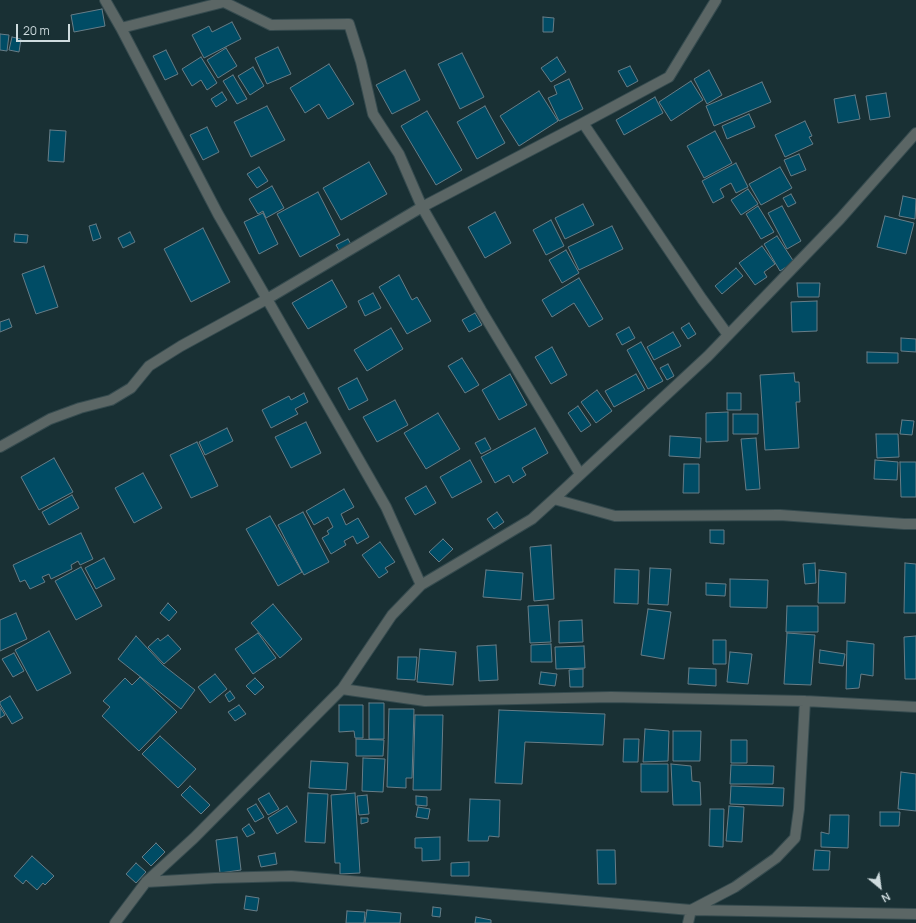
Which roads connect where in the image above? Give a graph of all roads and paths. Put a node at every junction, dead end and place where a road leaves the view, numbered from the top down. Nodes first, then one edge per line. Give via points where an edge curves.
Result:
1 (105, 0) edge
2 (716, 0) edge
3 (225, 1) edge
4 (121, 28) junction
5 (583, 122) junction
6 (916, 133) edge
7 (422, 207) junction
8 (267, 299) junction
9 (728, 335) junction
10 (0, 447) edge
11 (580, 474) junction
12 (554, 499) junction
13 (916, 524) edge
14 (421, 585) junction
15 (342, 689) junction
16 (805, 701) junction
17 (916, 707) edge
18 (146, 882) junction
19 (691, 910) junction
20 (916, 914) edge
21 (115, 923) edge
22 (688, 923) edge

1 - 4 street
2 - 5 street via 669,77
3 - 4 street
3 - 7 street via 271,25 349,24 373,114 399,154
4 - 8 street via 218,214
5 - 7 street
5 - 9 street
6 - 9 street via 840,219
7 - 8 street
7 - 11 street
8 - 10 street via 149,366 131,388 111,400 50,419
8 - 14 street via 386,507
9 - 11 street
11 - 12 street
12 - 13 street via 615,516 780,516
12 - 14 street via 532,519
14 - 15 street via 392,615
15 - 16 street via 425,701 611,697
15 - 18 street via 194,838
16 - 17 street
16 - 19 street via 795,838 776,858 735,887
18 - 19 street via 291,876
18 - 21 street
19 - 20 street
19 - 22 street

